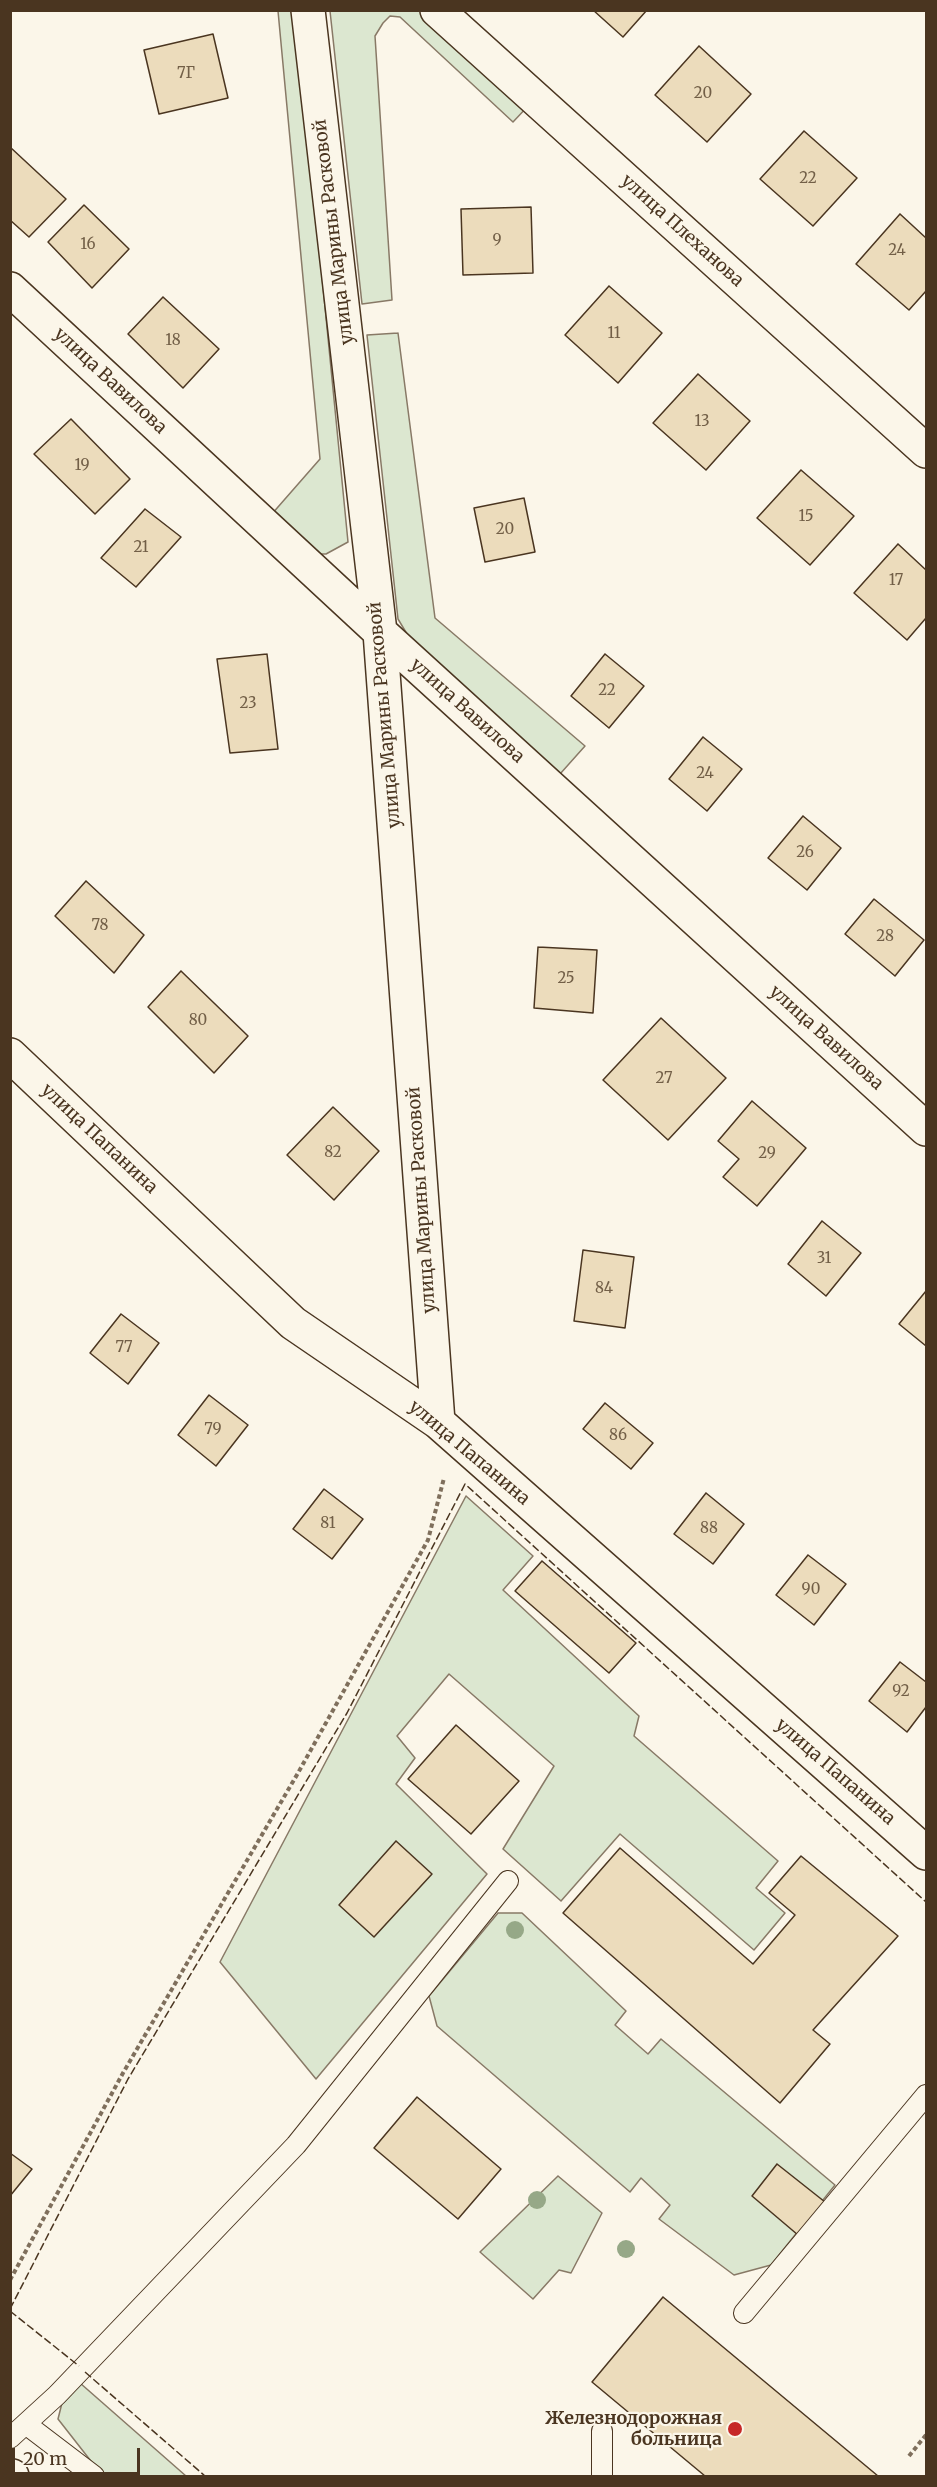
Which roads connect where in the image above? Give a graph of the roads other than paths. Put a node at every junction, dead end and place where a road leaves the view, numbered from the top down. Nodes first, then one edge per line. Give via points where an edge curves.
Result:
1 (308, 10) edge
2 (437, 10) edge
3 (10, 289) edge
4 (927, 451) edge
5 (380, 632) junction
6 (10, 1055) edge
7 (927, 1129) edge
8 (446, 1429) junction
9 (927, 1853) edge
10 (508, 1881) dead end
11 (927, 2095) edge
12 (744, 2313) dead end
13 (27, 2424) junction
14 (602, 2432) dead end
15 (10, 2438) edge
16 (94, 2476) edge
17 (602, 2476) edge

1 - 5 street, улица Марины Расковой
2 - 4 street, улица Плеханова
3 - 5 street, улица Вавилова
5 - 7 street, улица Вавилова
5 - 8 street, улица Марины Расковой
6 - 8 street, улица Папанина via 293,1323
8 - 9 street, улица Папанина
10 - 13 lane via 296,2145
11 - 12 lane
13 - 15 lane
13 - 16 lane
14 - 17 lane

